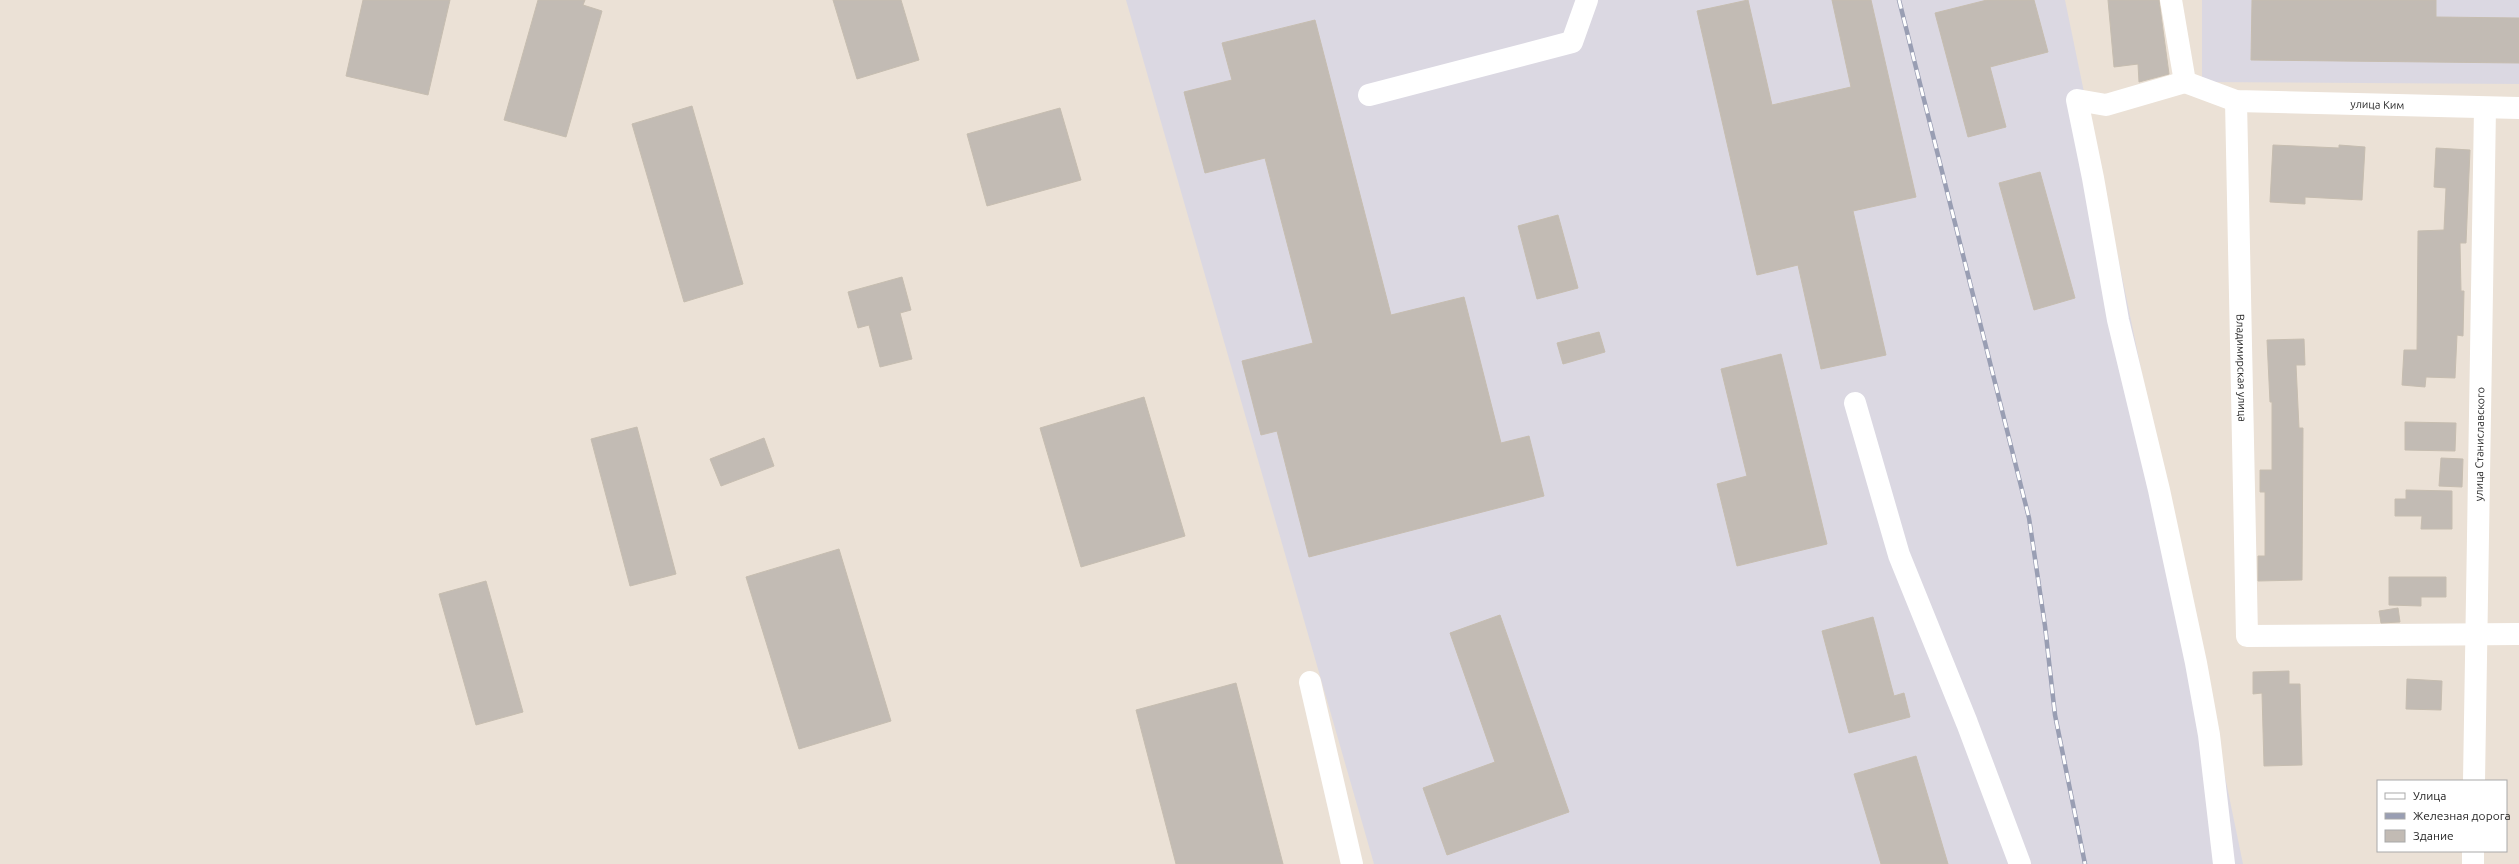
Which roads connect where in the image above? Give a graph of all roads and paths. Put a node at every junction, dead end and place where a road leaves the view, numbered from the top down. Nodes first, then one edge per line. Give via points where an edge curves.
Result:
1 (1587, 0) edge
2 (2171, 0) edge
3 (2185, 82) junction
4 (1368, 95) dead end
5 (2236, 101) junction
6 (2485, 108) junction
7 (2519, 108) edge
8 (1855, 403) dead end
9 (2519, 634) edge
10 (2477, 635) junction
11 (1310, 682) dead end
12 (2474, 780) edge
13 (2473, 852) edge
14 (1352, 864) edge
15 (2020, 864) edge
16 (2224, 864) edge
17 (2473, 864) edge

1 - 4 street via 1572,42
2 - 3 street
3 - 5 street, улица Ким
3 - 16 street via 2106,105 2076,100 2093,178 2118,320 2159,490 2196,663 2209,735
5 - 6 street, улица Ким
5 - 10 street, Владимирская улица via 2247,636
6 - 7 street, улица Ким
6 - 10 street, улица Станиславского
8 - 15 street via 1899,555 1967,723
9 - 10 street
10 - 12 street, улица Станиславского
11 - 14 street
13 - 17 street

